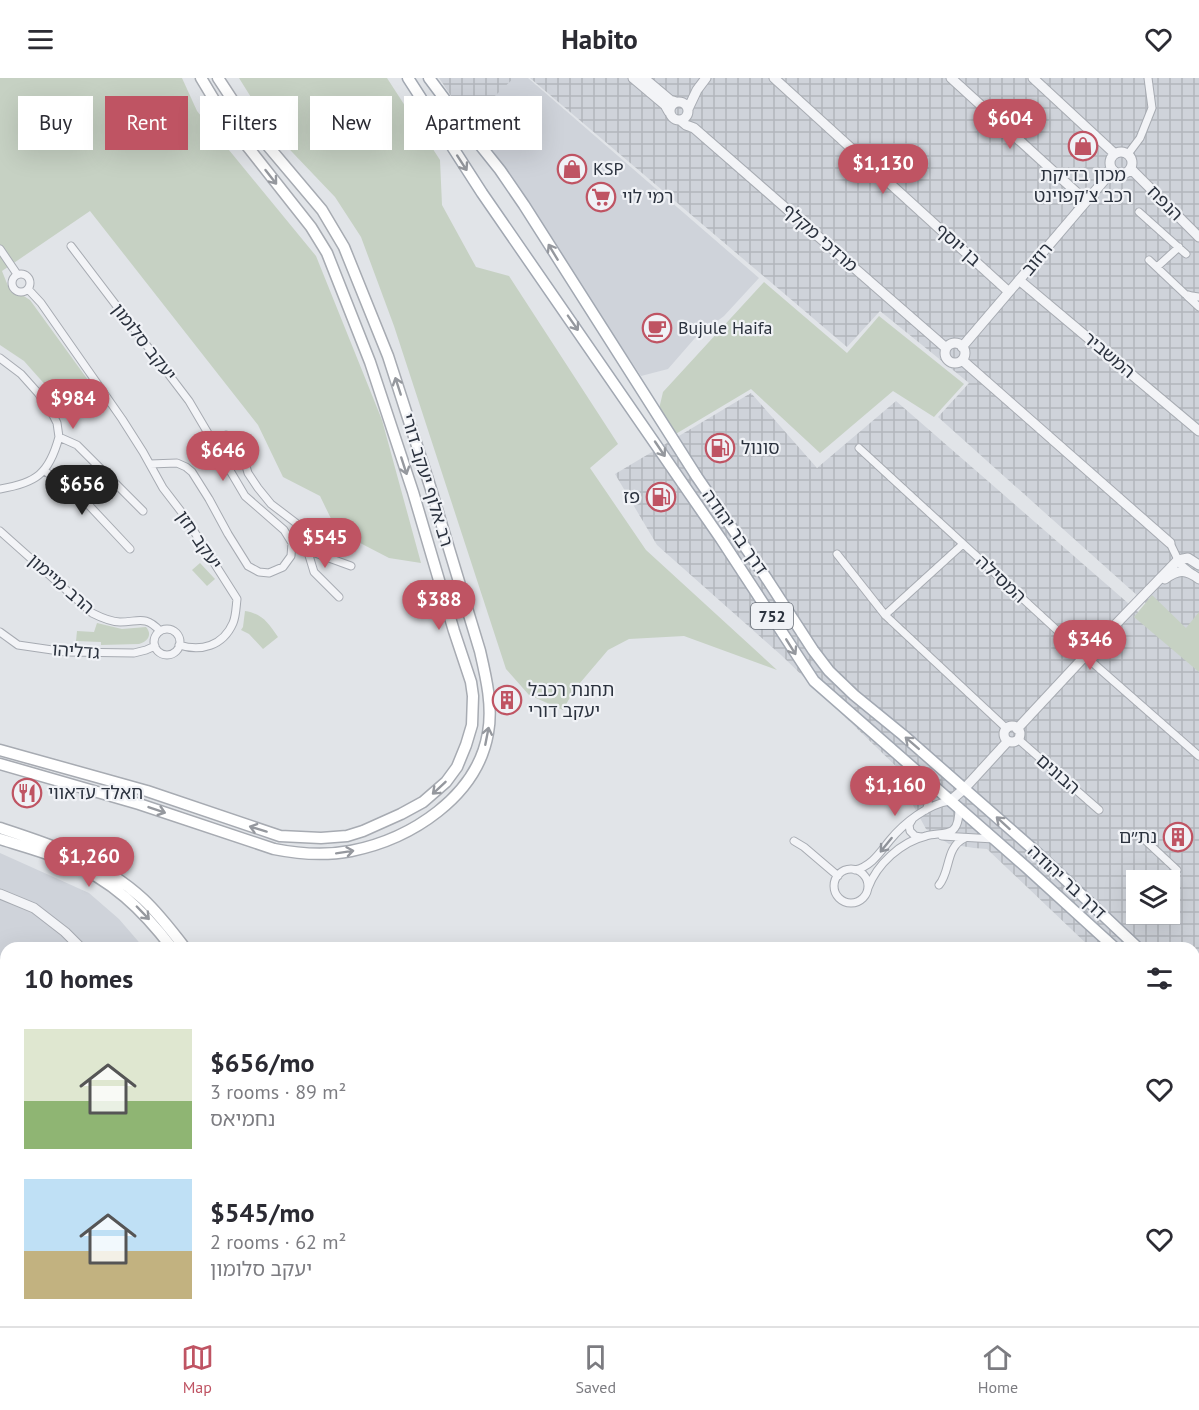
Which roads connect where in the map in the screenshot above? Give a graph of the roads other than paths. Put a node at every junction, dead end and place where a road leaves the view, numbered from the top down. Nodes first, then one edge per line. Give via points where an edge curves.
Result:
1 (201, 78) edge
2 (218, 78) edge
3 (408, 78) edge
4 (429, 78) edge
5 (633, 78) edge
6 (644, 78) edge
7 (706, 78) edge
8 (774, 78) edge
9 (951, 78) edge
10 (1033, 78) edge
11 (1148, 78) edge
12 (697, 90) junction
13 (677, 102) junction
14 (688, 111) junction
15 (669, 112) junction
16 (680, 120) junction
17 (694, 128) junction
18 (1114, 154) junction
19 (1128, 154) junction
20 (1131, 169) junction
21 (1113, 170) junction
22 (1086, 201) junction
23 (1139, 212) dead end
24 (1199, 237) edge
25 (71, 246) dead end
26 (1179, 247) junction
27 (0, 249) edge
28 (1186, 254) dead end
29 (1149, 260) dead end
30 (1157, 267) junction
31 (17, 274) junction
32 (1019, 280) junction
33 (28, 289) junction
34 (1010, 292) junction
35 (1185, 294) junction
36 (1199, 297) edge
37 (1199, 307) edge
38 (962, 347) junction
39 (946, 348) junction
40 (0, 358) edge
41 (962, 360) junction
42 (1199, 430) edge
43 (59, 437) junction
44 (213, 441) junction
45 (859, 448) dead end
46 (150, 464) junction
47 (45, 471) junction
48 (0, 489) edge
49 (143, 511) dead end
50 (0, 531) edge
51 (1170, 543) junction
52 (963, 544) junction
53 (130, 549) dead end
54 (307, 550) junction
55 (837, 554) dead end
56 (1188, 558) junction
57 (1178, 561) junction
58 (1199, 565) edge
59 (351, 566) dead end
60 (1195, 576) edge
61 (1144, 596) junction
62 (339, 597) dead end
63 (885, 615) junction
64 (160, 631) junction
65 (0, 632) edge
66 (179, 645) junction
67 (155, 646) junction
68 (1085, 656) junction
69 (1007, 729) junction
70 (1017, 729) junction
71 (1013, 740) junction
72 (0, 750) edge
73 (1199, 756) edge
74 (0, 764) edge
75 (919, 773) junction
76 (957, 795) junction
77 (926, 810) junction
78 (959, 810) junction
79 (1098, 810) dead end
80 (912, 820) junction
81 (0, 828) edge
82 (931, 834) junction
83 (942, 836) junction
84 (922, 837) junction
85 (967, 837) junction
86 (0, 839) edge
87 (994, 839) junction
88 (794, 841) dead end
89 (1146, 841) dead end
90 (949, 857) junction
91 (855, 870) junction
92 (1178, 870) dead end
93 (838, 876) junction
94 (939, 885) dead end
95 (868, 888) junction
96 (0, 894) edge
97 (75, 942) edge
98 (167, 942) edge
99 (180, 942) edge
100 (1108, 942) edge
101 (1132, 942) edge

1 -> 72 main road, רב אלוף יעקב דורי via 225,118 311,227 327,254 377,384 471,682 472,724 466,745 446,782 423,802 363,831 321,838 280,836 147,791
74 -> 2 main road, רב אלוף יעקב דורי via 128,800 274,849 331,854 400,834 444,808 473,774 483,752 489,732 486,676 388,356 344,247 329,220 251,126
3 -> 75 main road, דרך בר יהודה / 752 via 814,681
76 -> 4 main road, דרך בר יהודה / 752 via 956,781 854,695 819,658 697,477 524,205
5 - 15 street
6 - 13 street
7 - 12 street
8 - 34 street, בן יוסף
9 - 22 street
10 - 18 street
11 - 19 street via 1152,108 1140,138
12 - 13 street
12 - 14 street
13 - 14 street
13 - 15 street
14 - 16 street
14 - 17 street, מרדכי מקלף
15 - 16 street
16 - 17 street, מרדכי מקלף
17 - 39 street, מרדכי מקלף
18 - 19 street
18 - 21 street via 1110,164
19 - 20 street
20 - 21 street via 1122,174
20 - 24 street, הנפח
21 - 22 street, רוזוב
22 - 32 street, רוזוב
23 - 26 street
25 - 44 street, יעקב סלומון via 189,401
26 - 28 street
26 - 30 street
27 - 31 street
29 - 30 street
30 - 35 street
31 - 33 street via 28,277
31 - 33 street via 11,281 13,287 20,292
32 - 34 street, רוזוב
32 - 42 street, המשביר
33 - 46 street, יעקב חזן
34 - 38 street, רוזוב
35 - 36 street
35 - 37 street
38 - 39 street via 954,343
38 - 41 street
39 - 41 street via 950,362
40 - 43 street via 38,393 57,423
41 - 51 street
43 - 47 street
43 - 49 street via 77,445
44 - 46 street, יעקב סלומון via 245,496 284,530 292,543 291,556 283,567 269,573 248,566 192,472 177,463
44 - 54 street via 226,435 233,437 248,473 272,504 296,523
45 - 52 street, המסילה
46 - 66 street, יעקב חזן via 237,599 233,622 222,638 202,648
47 - 48 street via 20,486
47 - 53 street via 84,500
50 - 64 street, הרב מיימון via 92,613 118,622 142,620 153,623
51 - 56 street
51 - 57 street
52 - 63 street
52 - 68 street, המסילה
54 - 59 street
54 - 62 street via 314,572
55 - 63 street
56 - 57 street
56 - 58 street
57 - 60 street
57 - 61 street
60 - 61 street via 1181,571 1171,574
61 - 68 street
63 - 69 street
64 - 66 street via 175,632
64 - 67 street
65 - 67 street, גדליהו via 18,645 66,652 134,653
66 - 67 street via 169,654 160,653
68 - 70 street
68 - 73 street, המסילה
69 - 70 street
69 - 71 street via 1004,735
70 - 71 street via 1020,735
71 - 76 street
71 - 79 street, הבונים
75 - 76 main road, דרך בר יהודה / 752
75 - 77 street via 928,796
76 - 77 street
76 - 78 main road, דרך בר יהודה / 752
101 -> 76 main road, דרך בר יהודה / 752 via 1034,850
77 - 80 street
78 - 82 street via 952,830
78 - 87 main road, דרך בר יהודה / 752
80 - 84 street via 910,831
80 -> 91 street via 867,866
81 - 99 main road via 75,854 107,871 143,899
82 - 83 street
82 - 84 street
83 - 85 street
83 - 90 street
84 - 95 street via 895,852
85 - 87 street
85 - 90 street via 957,843
86 -> 98 main road via 64,860 97,876 135,905
87 - 100 main road, דרך בר יהודה / 752
88 - 93 street
89 - 92 street
90 - 94 street
91 - 93 street
91 - 95 street via 866,878
93 - 95 street via 836,891 841,900 852,903 862,899
96 - 97 street via 34,908

